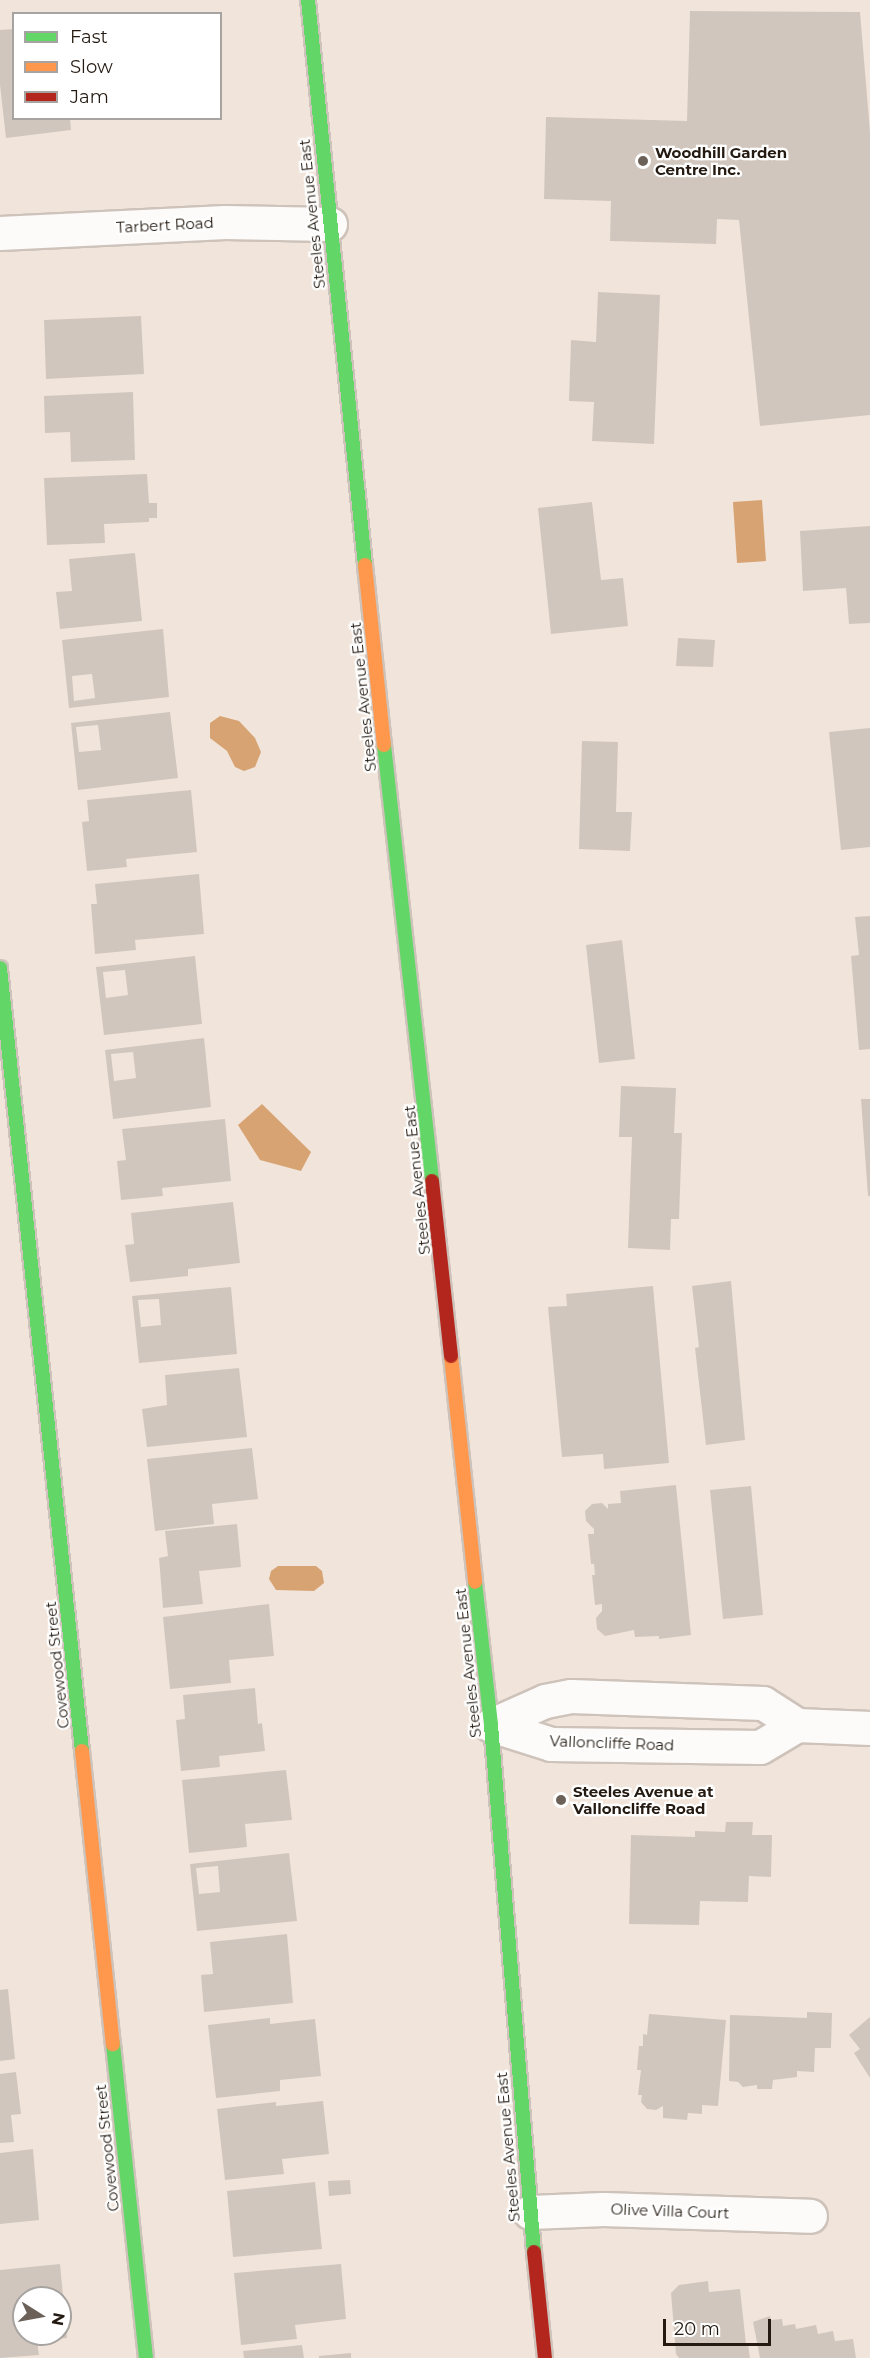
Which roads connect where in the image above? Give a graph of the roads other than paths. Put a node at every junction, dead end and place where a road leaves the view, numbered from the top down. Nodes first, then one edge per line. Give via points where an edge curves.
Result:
1 (308, 0) edge
2 (330, 224) junction
3 (0, 233) edge
4 (0, 968) edge
5 (491, 1725) junction
6 (797, 1725) junction
7 (870, 1728) edge
8 (530, 2212) junction
9 (810, 2216) dead end
10 (146, 2358) edge
11 (545, 2358) edge

1 - 2 main road, Steeles Avenue East
2 - 3 street, Tarbert Road via 225,222
2 - 5 main road, Steeles Avenue East
4 - 10 main road, Covewood Street
5 - 6 street, Valloncliffe Road via 551,1744 760,1747
5 - 6 street via 545,1701 571,1696 764,1702
5 - 8 main road, Steeles Avenue East
6 - 7 street
8 - 9 street, Olive Villa Court via 603,2209
8 - 11 main road, Steeles Avenue East

